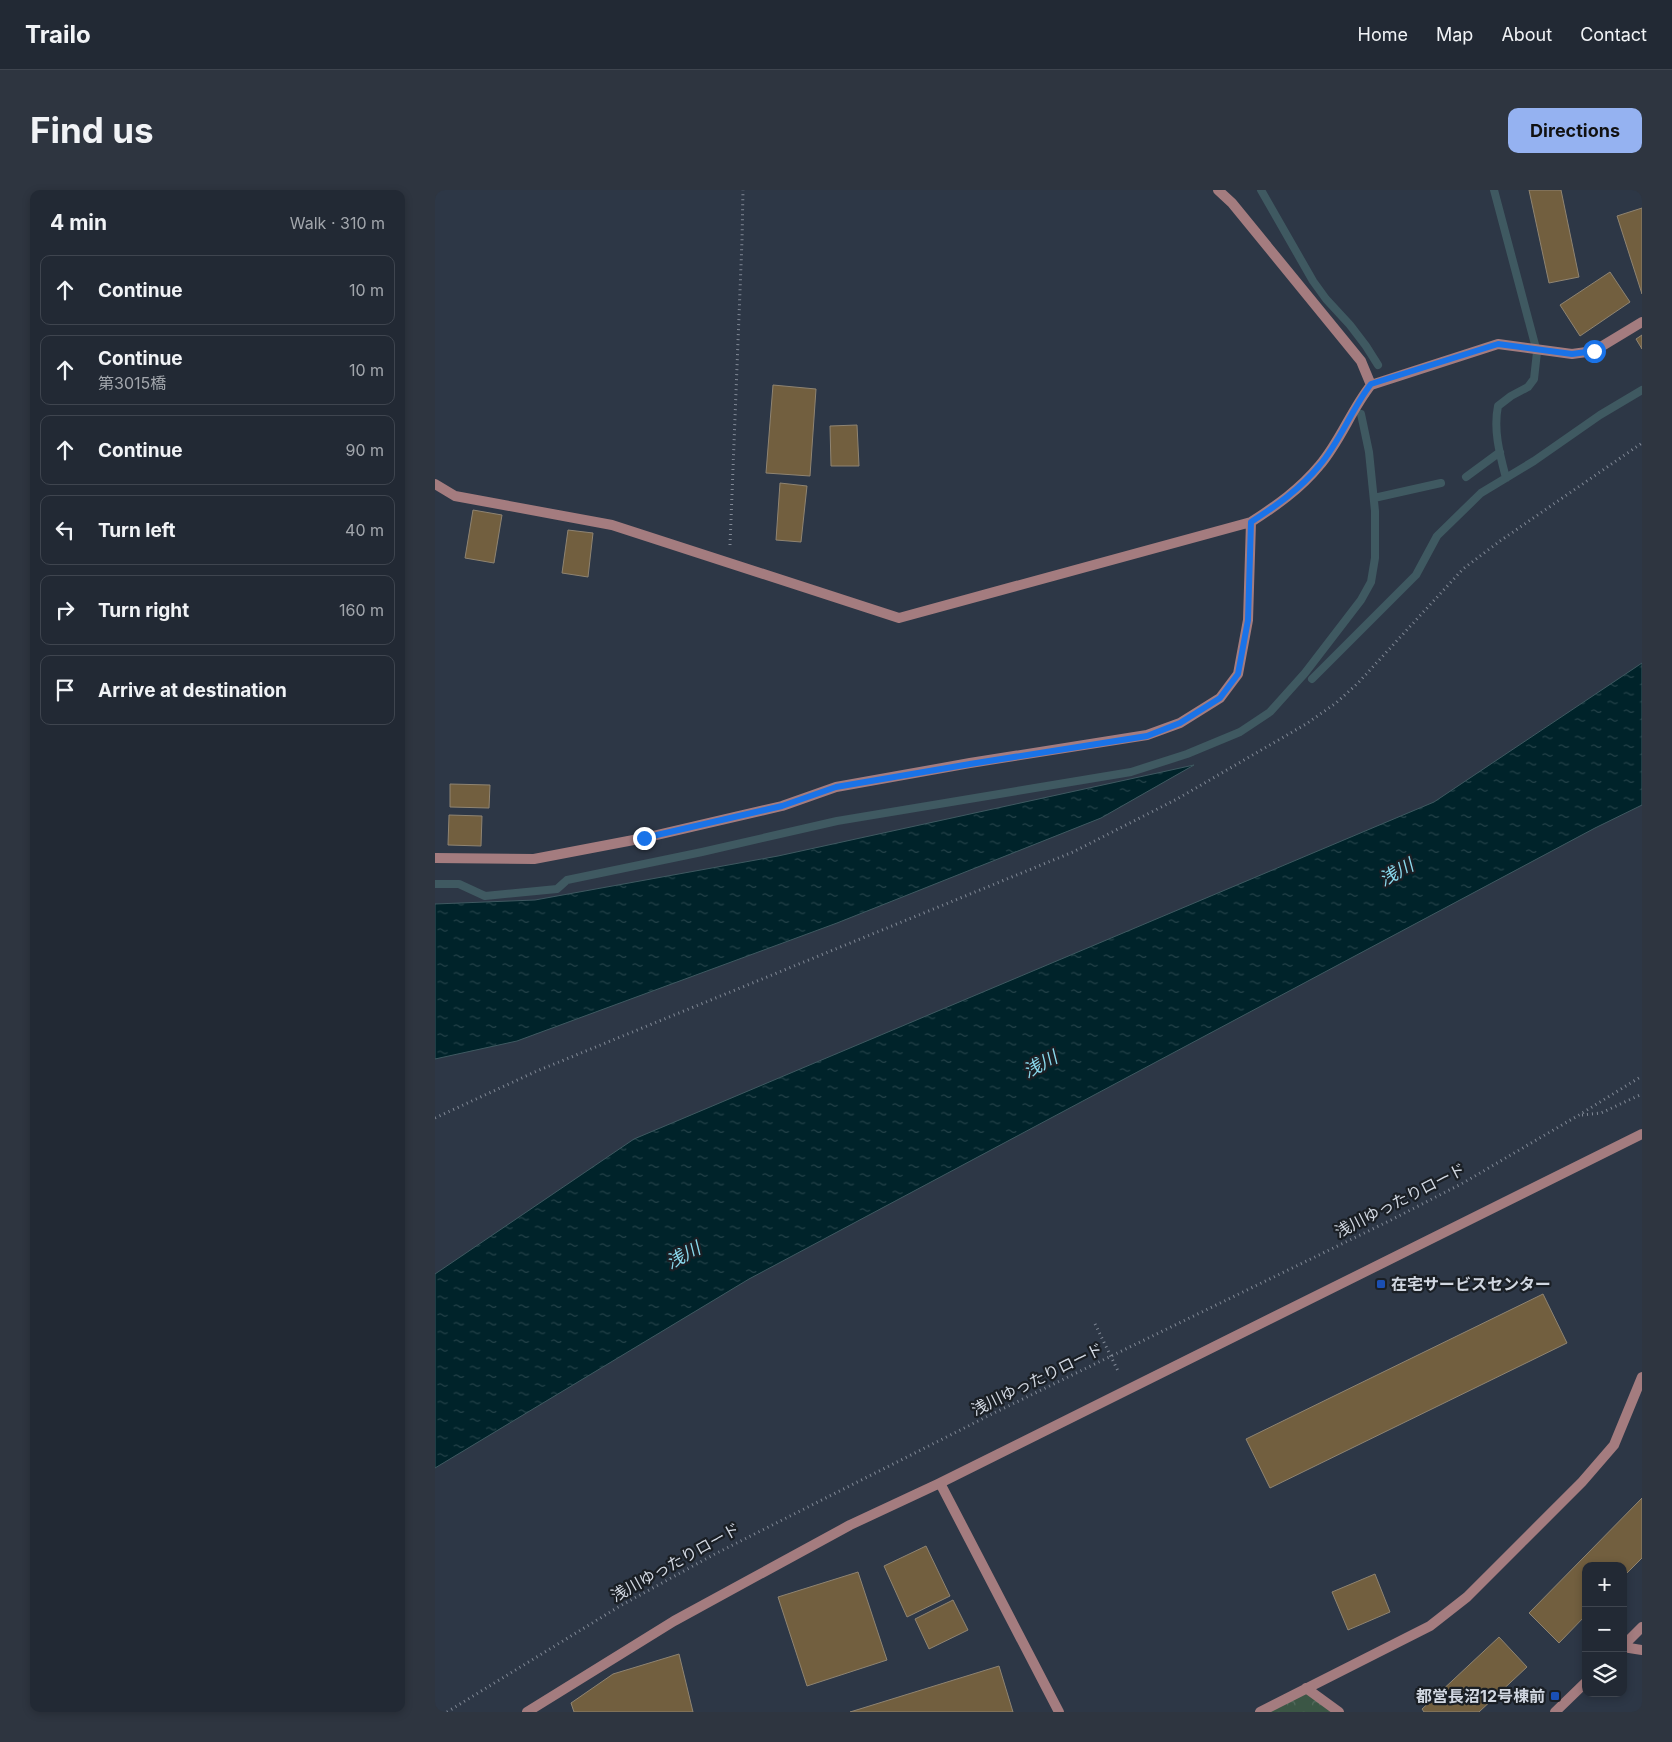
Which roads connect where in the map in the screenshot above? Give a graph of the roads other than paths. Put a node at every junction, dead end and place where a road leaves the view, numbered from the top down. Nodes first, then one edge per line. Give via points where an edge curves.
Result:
1 (1218, 190) edge
2 (1642, 322) edge
3 (1371, 384) junction
4 (435, 484) edge
5 (1251, 522) junction
6 (435, 858) edge
7 (1642, 1134) edge
8 (1642, 1377) edge
9 (940, 1483) junction
10 (1642, 1627) edge
11 (1627, 1642) edge
12 (1627, 1647) edge
13 (1642, 1650) edge
14 (1582, 1686) edge
15 (1306, 1688) junction
16 (527, 1712) edge
17 (1059, 1712) edge
18 (1260, 1712) edge
19 (1339, 1712) edge
20 (1555, 1712) edge

1 - 3 street via 1361,360
2 - 3 street via 1594,351 1572,354 1498,344
3 - 5 street via 1320,466 1276,506
4 - 5 street via 455,496 612,525 899,618
5 - 6 street via 1248,620 1238,674 1220,698 1180,723 1147,736 836,787 782,806 644,838 533,859
7 - 9 street
8 - 15 street via 1614,1445 1467,1598 1429,1626
9 - 16 street via 850,1525 674,1621
9 - 17 street
10 - 11 street
12 - 13 street
14 - 20 street
15 - 18 street
15 - 19 street

